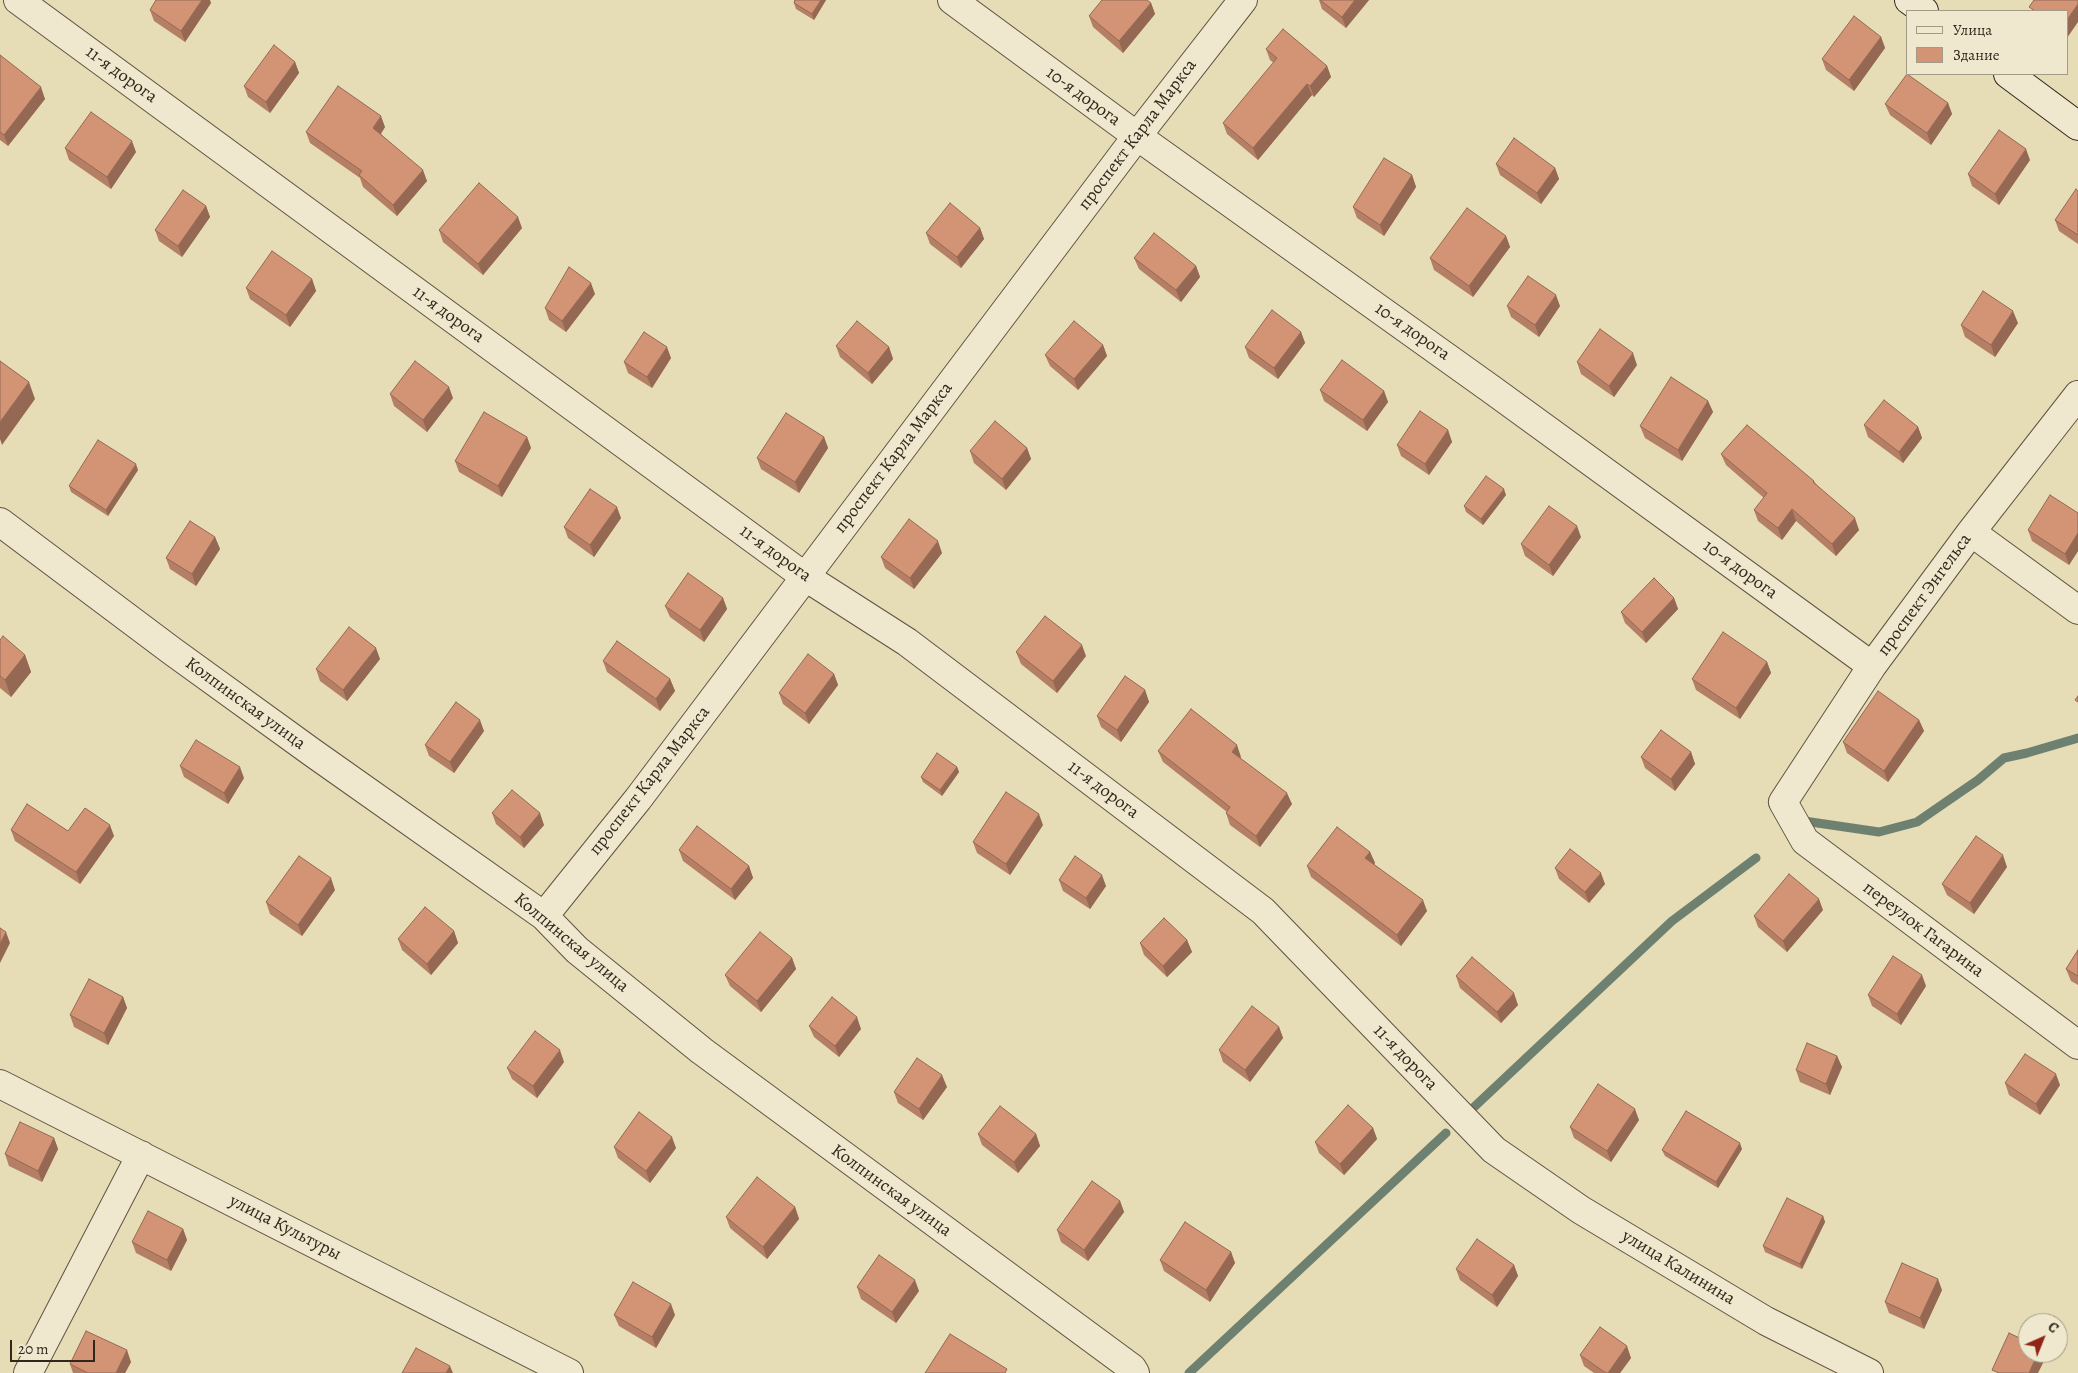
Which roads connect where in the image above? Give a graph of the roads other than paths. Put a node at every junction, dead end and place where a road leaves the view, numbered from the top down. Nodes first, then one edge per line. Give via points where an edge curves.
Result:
1 (18, 0) edge
2 (952, 0) edge
3 (1243, 0) edge
4 (1909, 0) edge
5 (1923, 10) edge
6 (2009, 75) edge
7 (2078, 126) edge
8 (1137, 136) junction
9 (2078, 395) edge
10 (0, 522) edge
11 (1971, 532) junction
12 (804, 576) junction
13 (2078, 610) edge
14 (1872, 666) junction
15 (1782, 802) joint
16 (544, 916) junction
17 (2078, 1045) edge
18 (0, 1084) edge
19 (1494, 1150) joint
20 (141, 1155) junction
21 (534, 1365) edge
22 (28, 1373) edge
23 (569, 1373) edge
24 (1135, 1373) edge
25 (1870, 1373) edge

1 - 12 street, 11-я дорога
2 - 8 street, 10-я дорога
3 - 8 street, проспект Карла Маркса
4 - 5 street
6 - 7 street
8 - 12 street, проспект Карла Маркса
8 - 14 street, 10-я дорога
9 - 11 street, проспект Энгельса
10 - 16 street, Колпинская улица via 289,736
11 - 13 street
11 - 14 street, проспект Энгельса
12 - 16 street, проспект Карла Маркса via 638,799
12 - 19 street, 11-я дорога via 907,642 1263,911
14 - 15 street, проспект Энгельса
15 - 17 street, переулок Гагарина via 1805,841
16 - 24 street, Колпинская улица via 577,950 702,1051
18 - 20 street, улица Культуры
19 - 25 street, улица Калинина via 1581,1210 1766,1321
20 - 21 street, улица Культуры
20 - 22 street
21 - 23 street, улица Культуры

